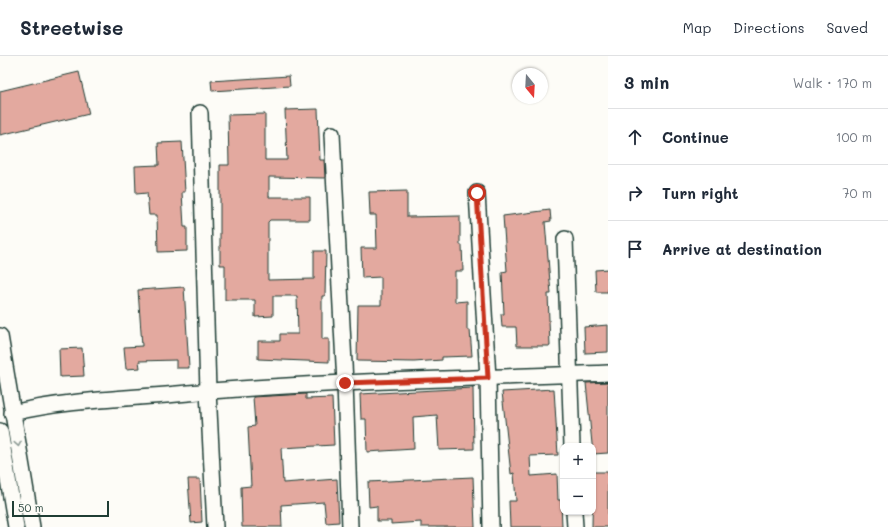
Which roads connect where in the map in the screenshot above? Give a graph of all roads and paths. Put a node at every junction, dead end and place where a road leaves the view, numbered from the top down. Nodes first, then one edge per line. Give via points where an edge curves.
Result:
1 (200, 113) dead end
2 (332, 134) dead end
3 (477, 193) dead end
4 (565, 239) dead end
5 (0, 336) edge
6 (608, 372) edge
7 (570, 374) junction
8 (488, 378) junction
9 (345, 383) junction
10 (208, 391) junction
11 (12, 413) junction
12 (0, 431) edge
13 (572, 443) edge
14 (574, 515) edge
15 (16, 527) edge
16 (32, 527) edge
17 (215, 527) edge
18 (350, 527) edge
19 (491, 527) edge
20 (575, 527) edge

1 - 10 street
2 - 9 street
3 - 8 street
4 - 7 street
5 - 11 street
6 - 7 street
7 - 8 street
7 - 13 street
8 - 9 street
8 - 19 street
9 - 10 street
9 - 18 street
10 - 11 street via 44,405
10 - 17 street
11 -> 16 street
12 - 15 street
14 - 20 street

